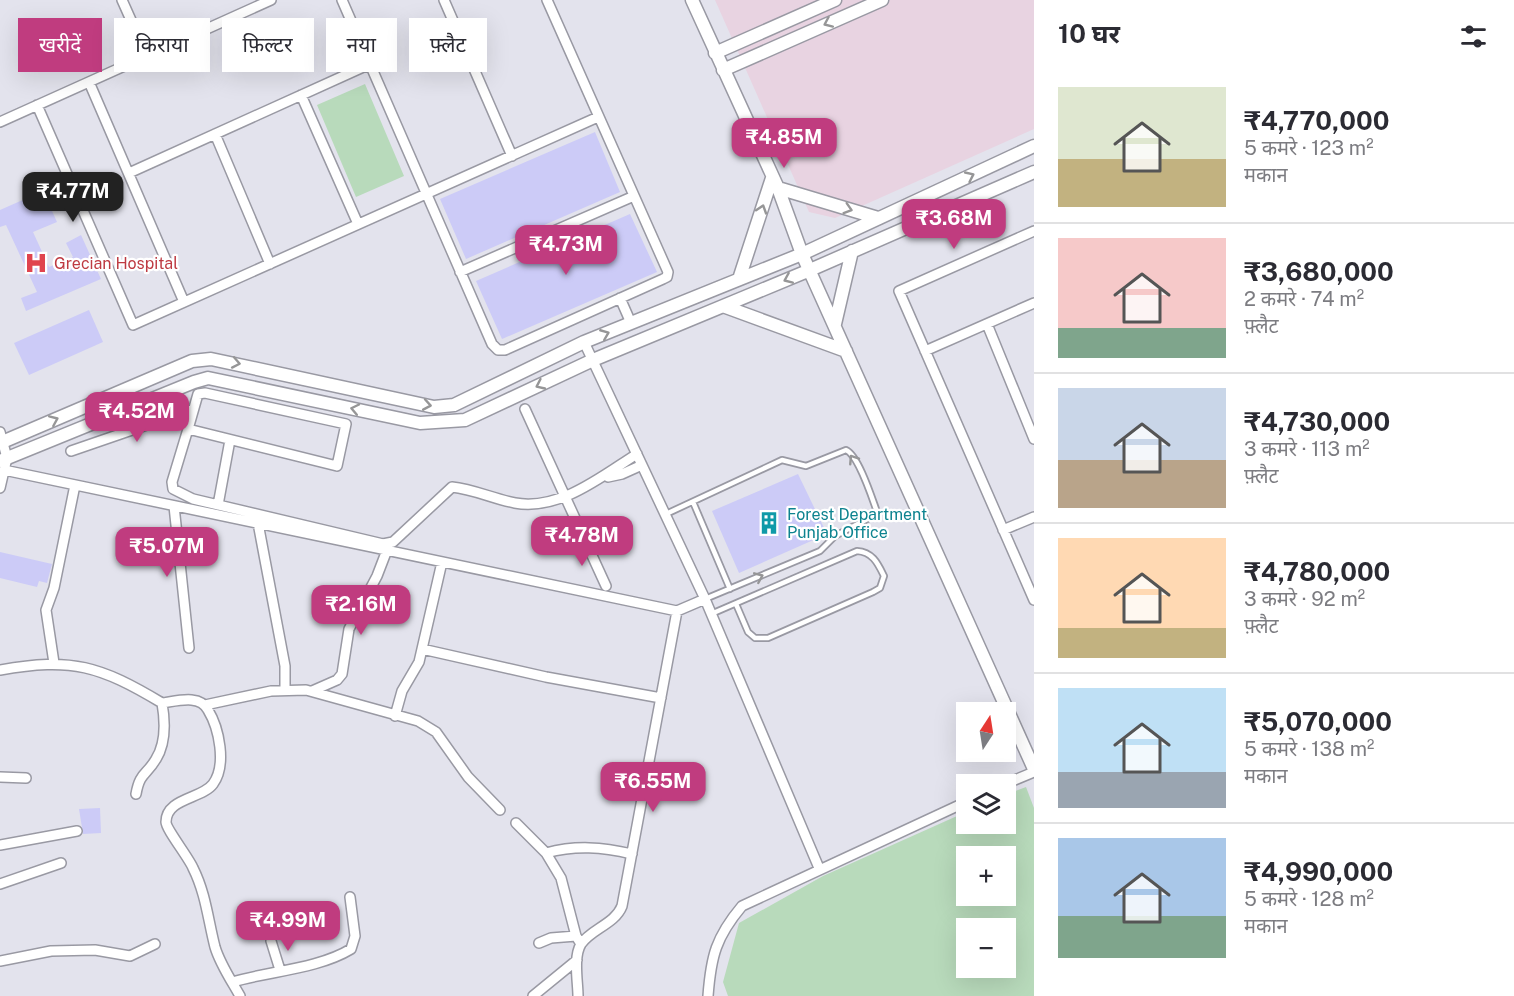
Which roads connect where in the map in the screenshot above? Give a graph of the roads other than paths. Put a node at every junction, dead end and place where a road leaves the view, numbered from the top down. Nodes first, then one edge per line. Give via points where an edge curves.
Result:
1 (122, 0) edge
2 (271, 0) edge
3 (342, 0) edge
4 (444, 0) edge
5 (547, 0) edge
6 (692, 0) edge
7 (835, 0) edge
8 (882, 0) edge
9 (257, 3) edge
10 (130, 18) edge
11 (350, 18) edge
12 (210, 26) edge
13 (715, 52) junction
14 (723, 70) junction
15 (114, 71) edge
16 (352, 72) edge
17 (373, 72) edge
18 (89, 82) junction
19 (301, 95) junction
20 (37, 105) junction
21 (598, 117) junction
22 (0, 122) edge
23 (215, 134) junction
24 (1034, 146) edge
25 (512, 156) junction
26 (1034, 172) edge
27 (129, 173) junction
28 (775, 183) junction
29 (425, 195) junction
30 (634, 196) junction
31 (878, 218) junction
32 (358, 225) junction
33 (1034, 231) edge
34 (852, 252) junction
35 (802, 254) junction
36 (270, 264) junction
37 (810, 270) junction
38 (460, 272) junction
39 (739, 279) junction
40 (620, 298) junction
41 (184, 302) junction
42 (1034, 303) edge
43 (723, 306) junction
44 (631, 323) junction
45 (834, 324) junction
46 (987, 324) junction
47 (584, 342) junction
48 (846, 351) junction
49 (925, 351) junction
50 (593, 360) junction
51 (193, 409) junction
52 (525, 409) dead end
53 (188, 429) junction
54 (1, 438) edge
55 (1034, 439) edge
56 (230, 440) junction
57 (71, 452) dead end
58 (637, 454) junction
59 (4, 463) edge
60 (642, 465) junction
61 (605, 477) junction
62 (75, 485) junction
63 (0, 488) edge
64 (565, 495) junction
65 (693, 502) junction
66 (218, 505) junction
67 (174, 506) junction
68 (665, 515) junction
69 (1034, 517) edge
70 (258, 523) junction
71 (1003, 530) junction
72 (387, 550) junction
73 (442, 562) junction
74 (606, 586) dead end
75 (1031, 588) edge
76 (730, 589) junction
77 (705, 599) junction
78 (1034, 600) edge
79 (735, 604) junction
80 (677, 611) junction
81 (711, 614) junction
82 (189, 648) dead end
83 (422, 649) junction
84 (54, 663) junction
85 (0, 670) edge
86 (285, 690) junction
87 (312, 691) junction
88 (661, 698) junction
89 (162, 703) junction
90 (206, 705) junction
91 (395, 716) junction
92 (1034, 770) edge
93 (0, 777) edge
94 (26, 778) dead end
95 (1016, 779) edge
96 (136, 794) dead end
97 (956, 806) edge
98 (500, 810) dead end
99 (516, 823) dead end
100 (77, 831) dead end
101 (0, 845) edge
102 (546, 853) junction
103 (632, 854) junction
104 (61, 862) dead end
105 (819, 868) junction
106 (0, 884) edge
107 (350, 897) dead end
108 (578, 940) junction
109 (271, 941) dead end
110 (539, 943) dead end
111 (155, 944) dead end
112 (0, 960) edge
113 (577, 960) junction
114 (280, 970) junction
115 (232, 982) junction
116 (240, 996) edge
117 (533, 996) edge
118 (578, 996) edge
119 (708, 996) edge

1 - 10 street
2 - 9 street
3 - 11 street
4 - 25 street
5 - 21 street
6 - 13 main road
7 - 13 main road
8 -> 14 main road
9 - 12 street
13 - 14 main road
14 - 28 main road
15 - 18 street
16 - 19 street
17 - 29 street
18 - 20 street
18 - 27 street
19 - 23 street
19 - 32 street
20 - 22 street
20 - 41 street via 131,324
21 - 25 street
21 - 30 street
23 - 27 street
23 - 36 street
31 -> 24 main road
25 - 29 street
26 - 34 main road
27 - 41 street
28 -> 31 main road
28 - 35 main road
39 -> 28 main road
29 - 32 street
29 - 38 street
30 - 38 street
30 - 40 street via 668,272 667,277
31 - 35 main road
32 - 36 street
33 - 49 street via 899,290
34 - 37 main road
34 - 45 main road
35 - 37 main road
35 - 39 main road
36 - 41 street
37 -> 43 main road
37 - 45 main road
38 - 40 street via 498,350
39 - 44 main road
40 - 44 street
42 - 46 street
43 - 48 main road
43 - 50 main road
47 -> 44 main road
45 - 48 main road
46 - 49 street
46 - 55 street
47 - 50 street
54 -> 47 main road via 192,361 232,361 434,407 473,398
48 - 92 main road
49 - 71 street
50 - 58 street
50 -> 59 main road via 465,420 420,423 208,378
51 - 53 street
51 - 56 street via 198,394 205,393 347,426 338,466
51 - 57 street
52 - 64 street
53 - 56 street
53 - 66 street via 173,489
54 - 59 street
56 - 66 street
58 - 60 street
58 - 61 street
59 - 62 street
59 - 63 street
60 - 61 street
60 - 68 street
61 - 64 street
62 - 67 street
62 - 84 street via 46,610
64 - 66 street via 531,504 452,488 387,544
64 - 74 street
65 - 68 lane
65 - 76 lane
76 -> 65 lane via 820,551 835,536 874,515 876,509 857,463 846,450 802,466 782,460
67 - 70 street
67 - 82 street
68 - 77 street
69 - 71 street
70 - 72 street
70 - 86 street via 285,666
71 - 75 street
72 - 73 street
72 - 87 street via 349,629 342,674
73 - 80 street
73 - 83 street
75 - 78 street
76 - 77 lane
77 - 80 street
77 - 81 street
79 - 79 lane via 857,551 870,554 884,576 880,588 873,592 762,639 748,632
79 - 81 lane
80 - 88 street
81 - 105 street
83 - 88 street via 546,678
83 - 91 street
84 - 85 street
84 - 89 street via 92,668 139,688
86 - 87 street
86 - 90 street
87 - 91 street
88 - 103 street
89 - 90 street via 183,700
89 - 96 street via 164,725 159,754 138,779
90 - 115 street via 216,725 220,753 217,776 201,794 182,800 166,821 167,829 194,868 206,899 215,946
91 - 98 street via 418,721 436,732 468,777
92 - 95 street
93 - 94 street
97 - 105 street
99 - 102 street
100 - 101 street
102 - 103 street via 576,847
102 - 108 street via 567,893
103 - 108 street via 621,910
104 - 106 street
105 - 119 street via 742,906 723,928 714,948
107 - 114 street via 355,936 351,949 327,962
108 - 110 street via 551,938
108 - 113 street
109 - 114 street
111 - 112 street via 130,956 95,950 51,951
113 - 117 street
113 - 118 street
114 - 115 street
115 - 116 street

